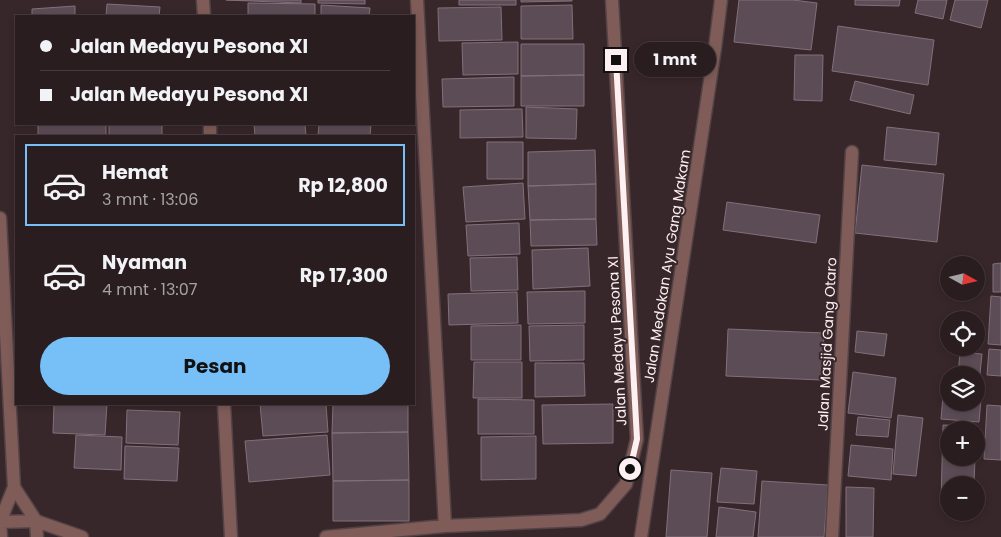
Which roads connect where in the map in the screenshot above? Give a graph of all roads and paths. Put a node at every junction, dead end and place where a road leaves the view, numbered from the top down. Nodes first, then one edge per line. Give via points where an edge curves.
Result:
1 (203, 0) edge
2 (417, 0) edge
3 (612, 0) edge
4 (721, 0) edge
5 (204, 15) edge
6 (852, 152) dead end
7 (0, 218) edge
8 (224, 405) edge
9 (14, 487) junction
10 (36, 521) junction
11 (0, 522) edge
12 (445, 526) junction
13 (1, 537) edge
14 (37, 537) edge
15 (82, 537) edge
16 (231, 537) edge
17 (326, 537) edge
18 (641, 537) edge
19 (832, 537) edge

1 - 5 street
2 - 12 street
3 - 12 street, Jalan Medayu Pesona XI via 637,439 626,484 600,514 581,520
4 - 18 street, Jalan Medokan Ayu Gang Makam
6 - 19 street, Jalan Masjid Gang Otaro
7 - 9 street
8 - 16 street
9 - 10 street
9 - 11 street
10 - 11 street
10 - 14 street
10 - 15 street
11 - 13 street
12 - 17 street, Jalan Medayu Pesona XI

